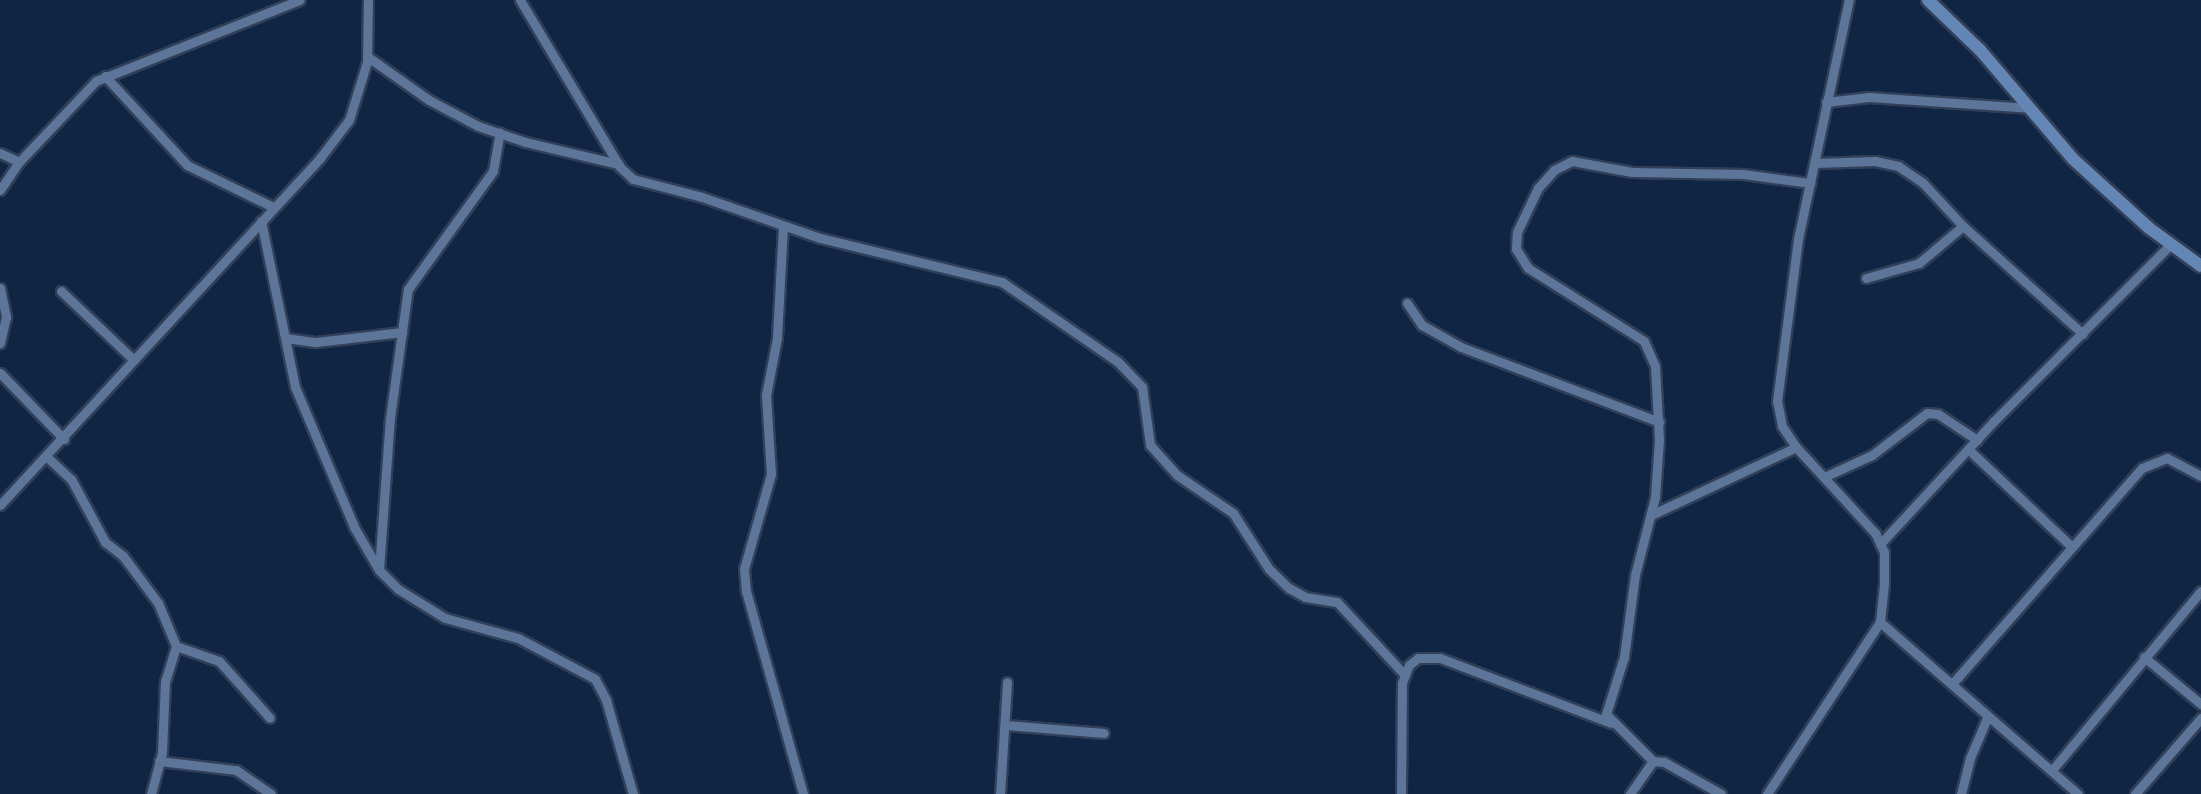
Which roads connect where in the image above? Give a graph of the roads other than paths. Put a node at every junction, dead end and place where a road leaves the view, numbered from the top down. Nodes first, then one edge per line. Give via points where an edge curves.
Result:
1 (300, 0) edge
2 (368, 0) edge
3 (520, 0) edge
4 (1849, 0) edge
5 (1927, 0) edge
6 (368, 57) junction
7 (106, 76) junction
8 (1826, 102) junction
9 (2029, 108) junction
10 (500, 133) junction
11 (0, 153) edge
12 (19, 162) junction
13 (618, 163) junction
14 (1815, 163) junction
15 (1810, 183) junction
16 (0, 190) edge
17 (273, 207) junction
18 (261, 221) junction
19 (783, 226) junction
20 (1963, 226) junction
21 (2171, 244) junction
22 (2201, 266) edge
23 (1866, 278) dead end
24 (0, 288) edge
25 (61, 291) dead end
26 (1407, 303) dead end
27 (402, 332) junction
28 (2083, 334) junction
29 (286, 338) junction
30 (0, 343) edge
31 (134, 360) junction
32 (0, 373) edge
33 (1659, 422) junction
34 (64, 439) junction
35 (1977, 440) junction
36 (1796, 447) junction
37 (1968, 449) junction
38 (47, 457) junction
39 (2201, 476) edge
40 (1824, 477) junction
41 (0, 505) edge
42 (1651, 515) junction
43 (1880, 544) junction
44 (2070, 545) junction
45 (379, 570) junction
46 (2201, 591) edge
47 (1880, 622) junction
48 (177, 646) junction
49 (2144, 657) junction
50 (1404, 674) junction
51 (1007, 682) dead end
52 (1952, 684) junction
53 (2201, 704) edge
54 (270, 718) dead end
55 (1987, 718) junction
56 (2201, 718) edge
57 (1611, 723) junction
58 (1006, 725) junction
59 (1104, 733) dead end
60 (159, 761) junction
61 (1653, 761) junction
62 (2053, 769) junction
63 (151, 794) edge
64 (271, 794) edge
65 (633, 794) edge
66 (803, 794) edge
67 (1000, 794) edge
68 (1401, 794) edge
69 (1630, 794) edge
70 (1721, 794) edge
71 (1767, 794) edge
72 (1961, 794) edge
73 (2078, 794) edge
74 (2135, 794) edge

1 - 7 street
2 - 6 street
3 - 13 street
4 - 8 street
5 - 9 main road via 1980,50
6 - 10 street via 439,106
6 - 17 street via 349,120
7 - 12 street
7 - 17 street via 187,165
8 - 9 street via 1870,97
8 - 14 street
9 - 21 main road via 2073,159
10 - 13 street
10 - 27 street via 493,171 408,289
11 - 12 street
12 - 16 street
13 - 19 street via 633,179 651,187 702,197
14 - 15 street
14 - 20 street via 1875,161 1898,166 1938,197
15 - 33 street via 1742,174 1632,172 1572,161 1554,170 1532,198 1517,232 1520,258 1528,268 1644,341 1656,366
15 - 36 street via 1777,401 1783,426
17 - 18 street
18 - 29 street
18 - 31 street
19 - 50 street via 1002,282 1118,362 1142,387 1150,444 1168,465 1233,513 1269,569 1289,588 1305,597 1337,603
19 - 66 street via 777,338 766,395 771,474 744,569 746,591
20 - 23 street via 1919,263
20 - 28 street
21 - 22 main road
21 - 28 street
24 - 30 street via 6,317
25 - 31 street
26 - 33 street via 1422,324 1461,347
27 - 29 street via 316,342
27 - 45 street
28 - 35 street
29 - 45 street via 295,387 354,527
31 - 34 street
32 - 34 street
33 - 42 street
34 - 38 street
35 - 37 street
35 - 40 street via 1938,414 1927,413 1872,455
36 - 40 street
36 - 42 street
37 - 43 street
37 - 44 street
38 - 41 street
38 - 48 street via 71,479 105,542 123,556 158,603
39 - 44 street via 2175,459 2156,460 2114,495
40 - 43 street
42 - 57 street via 1635,575 1624,657 1606,711
43 - 47 street via 1884,583
44 - 52 street
45 - 65 street via 398,589 445,618 518,638 595,679 606,700
46 - 49 street
47 - 52 street
47 - 71 street
48 - 54 street via 219,661
48 - 60 street via 165,681
49 - 53 street
49 - 62 street
50 - 57 street via 1418,659 1440,658
50 - 68 street
51 - 58 street
52 - 55 street
55 - 62 street
55 - 72 street
56 - 74 street
57 - 61 street
58 - 59 street
58 - 67 street
60 - 63 street
60 - 64 street via 236,769
61 - 69 street
61 - 70 street via 1664,762
62 - 73 street

